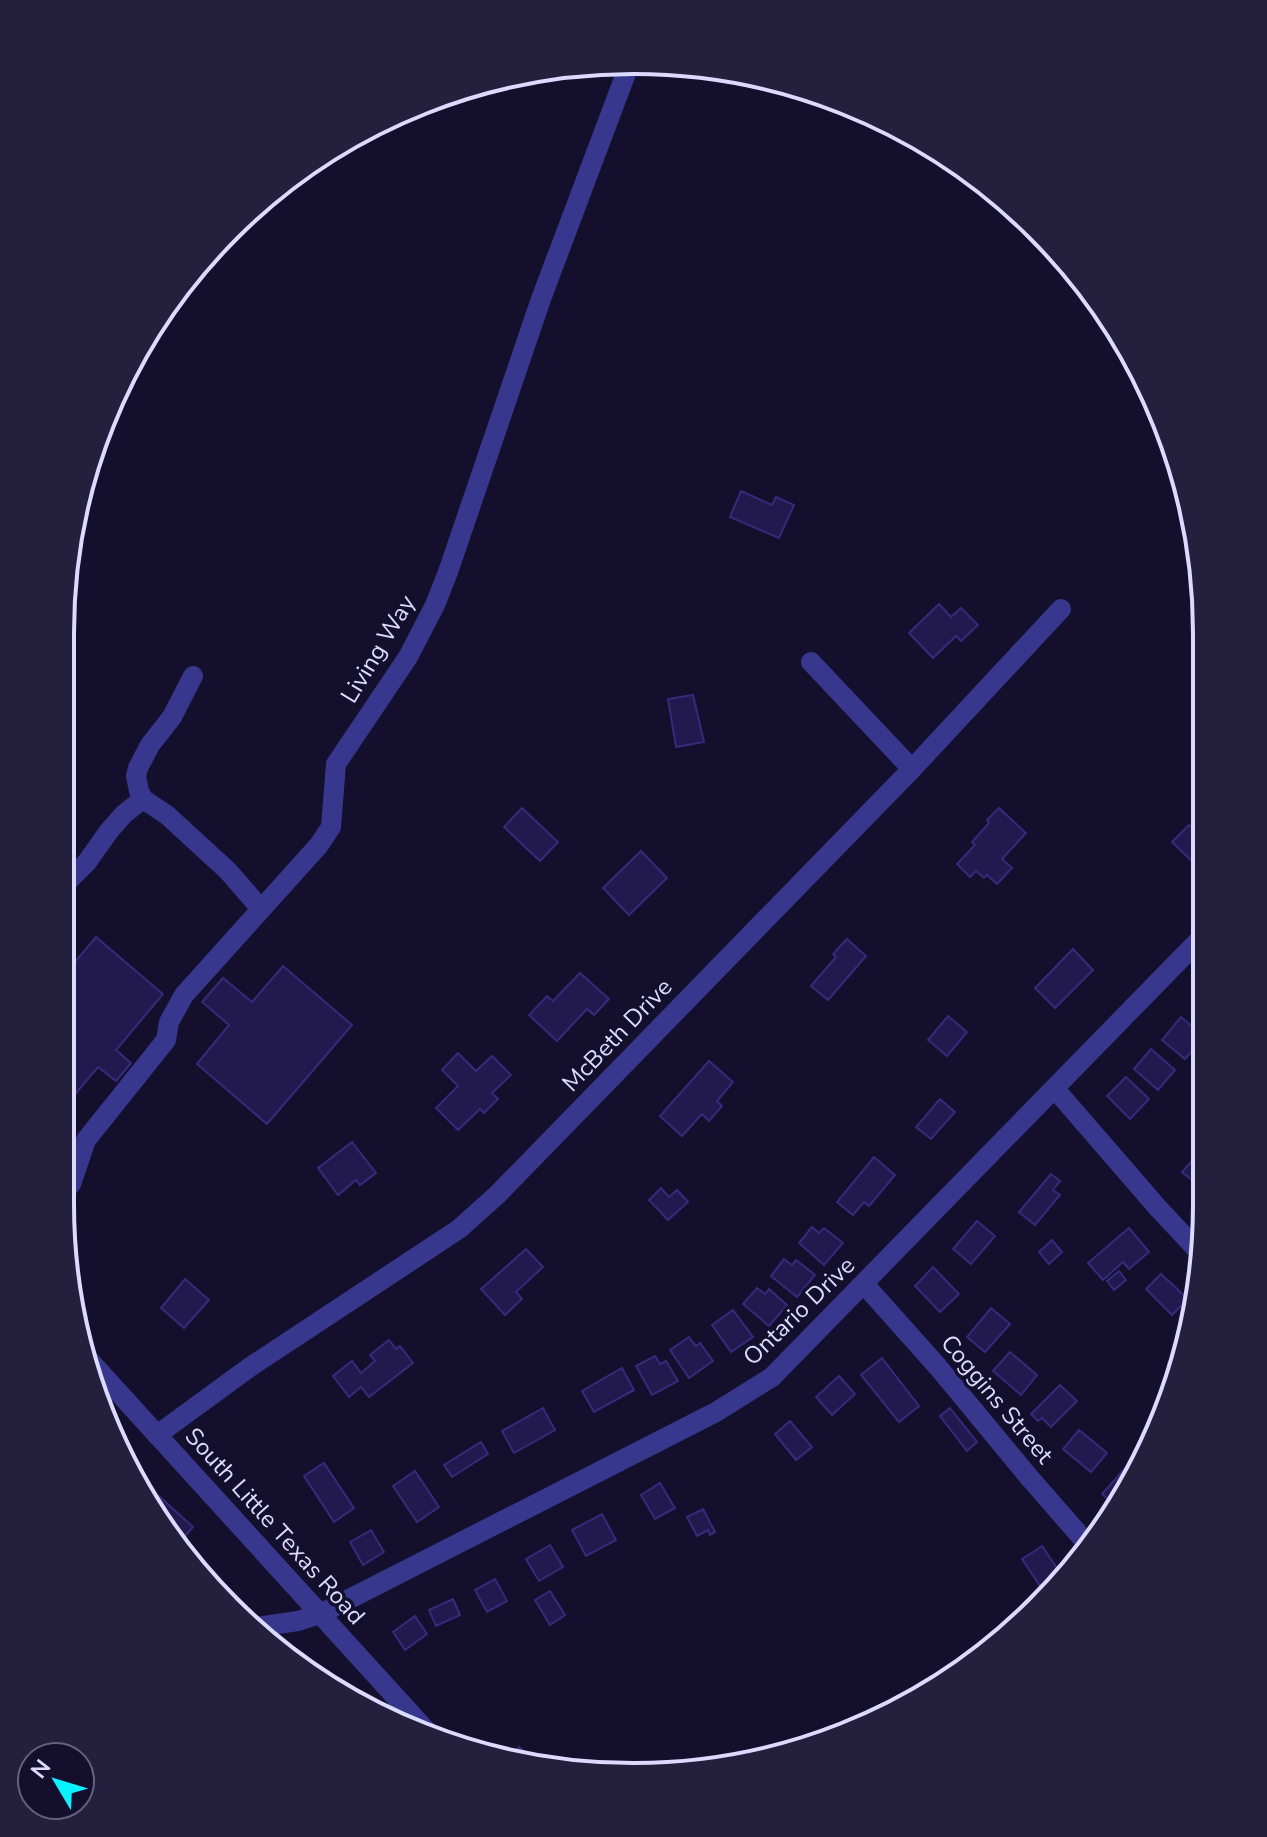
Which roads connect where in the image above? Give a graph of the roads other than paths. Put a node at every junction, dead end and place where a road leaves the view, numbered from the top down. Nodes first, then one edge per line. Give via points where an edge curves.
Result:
1 (626, 74) edge
2 (1061, 609) dead end
3 (811, 662) dead end
4 (193, 676) dead end
5 (912, 769) junction
6 (143, 799) junction
7 (74, 875) edge
8 (261, 909) junction
9 (1193, 946) edge
10 (1055, 1089) junction
11 (74, 1175) edge
12 (1192, 1244) edge
13 (864, 1284) junction
14 (101, 1373) edge
15 (157, 1435) junction
16 (1082, 1538) edge
17 (320, 1614) junction
18 (267, 1626) edge
19 (393, 1708) edge

1 - 8 street, Living Way via 435,605 408,657 336,764 331,827
2 - 5 street, McBeth Drive
3 - 5 street
4 - 6 street via 138,768
5 - 15 street, McBeth Drive via 459,1229
6 - 7 street
6 - 8 street via 228,871
8 - 11 street, Living Way via 184,995 166,1040 86,1140
9 - 10 street, Ontario Drive
10 - 12 street
10 - 13 street, Ontario Drive
13 - 16 street, Coggins Street
13 - 17 street, Ontario Drive via 772,1377 716,1412
14 - 15 street, South Little Texas Road
15 - 17 street, South Little Texas Road
17 - 18 street, Ontario Drive
17 - 19 street, South Little Texas Road

